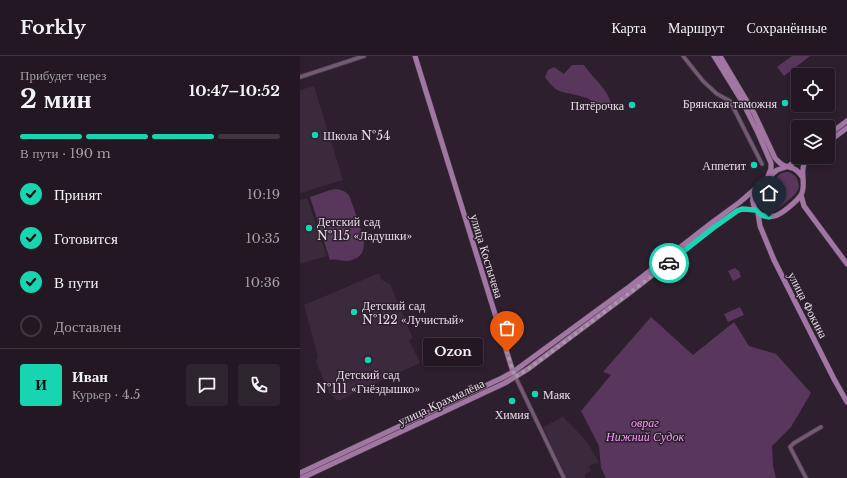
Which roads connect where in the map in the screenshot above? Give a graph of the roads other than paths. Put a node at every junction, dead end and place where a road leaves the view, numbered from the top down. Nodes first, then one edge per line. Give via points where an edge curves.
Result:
1 (364, 56) edge
2 (415, 56) edge
3 (683, 56) edge
4 (714, 56) edge
5 (720, 56) edge
6 (300, 77) edge
7 (847, 121) edge
8 (847, 128) edge
9 (835, 130) edge
10 (835, 137) edge
11 (762, 164) dead end
12 (791, 164) edge
13 (804, 164) edge
14 (789, 166) junction
15 (803, 178) junction
16 (767, 179) junction
17 (756, 188) junction
18 (801, 195) junction
19 (757, 211) junction
20 (847, 264) edge
21 (513, 372) junction
22 (515, 377) junction
23 (847, 402) edge
24 (821, 427) dead end
25 (300, 472) edge
26 (302, 478) edge
27 (564, 478) edge
28 (806, 478) edge

1 - 6 street
2 - 21 main road, улица Костычева
3 - 11 street via 702,81 730,101
4 - 16 main road via 743,103 771,163
5 - 14 main road via 748,101 775,158 779,163
7 - 9 main road
8 - 10 main road
12 - 14 main road
13 - 15 main road
14 - 15 main road via 795,168
14 - 16 main road via 777,170
15 - 18 main road
16 - 17 main road
17 - 19 main road via 752,200
17 - 21 main road, улица Крахмалёва via 624,291
18 - 19 main road via 775,216 766,216
18 - 20 main road via 804,206
19 - 22 main road, улица Крахмалёва via 737,211 572,337
19 - 23 main road, улица Фокина via 760,226 774,260
21 - 22 street, улица Костычева
21 - 25 main road, улица Крахмалёва
22 - 26 main road, улица Крахмалёва
22 - 27 street, улица Костычева
24 - 28 street via 790,447

